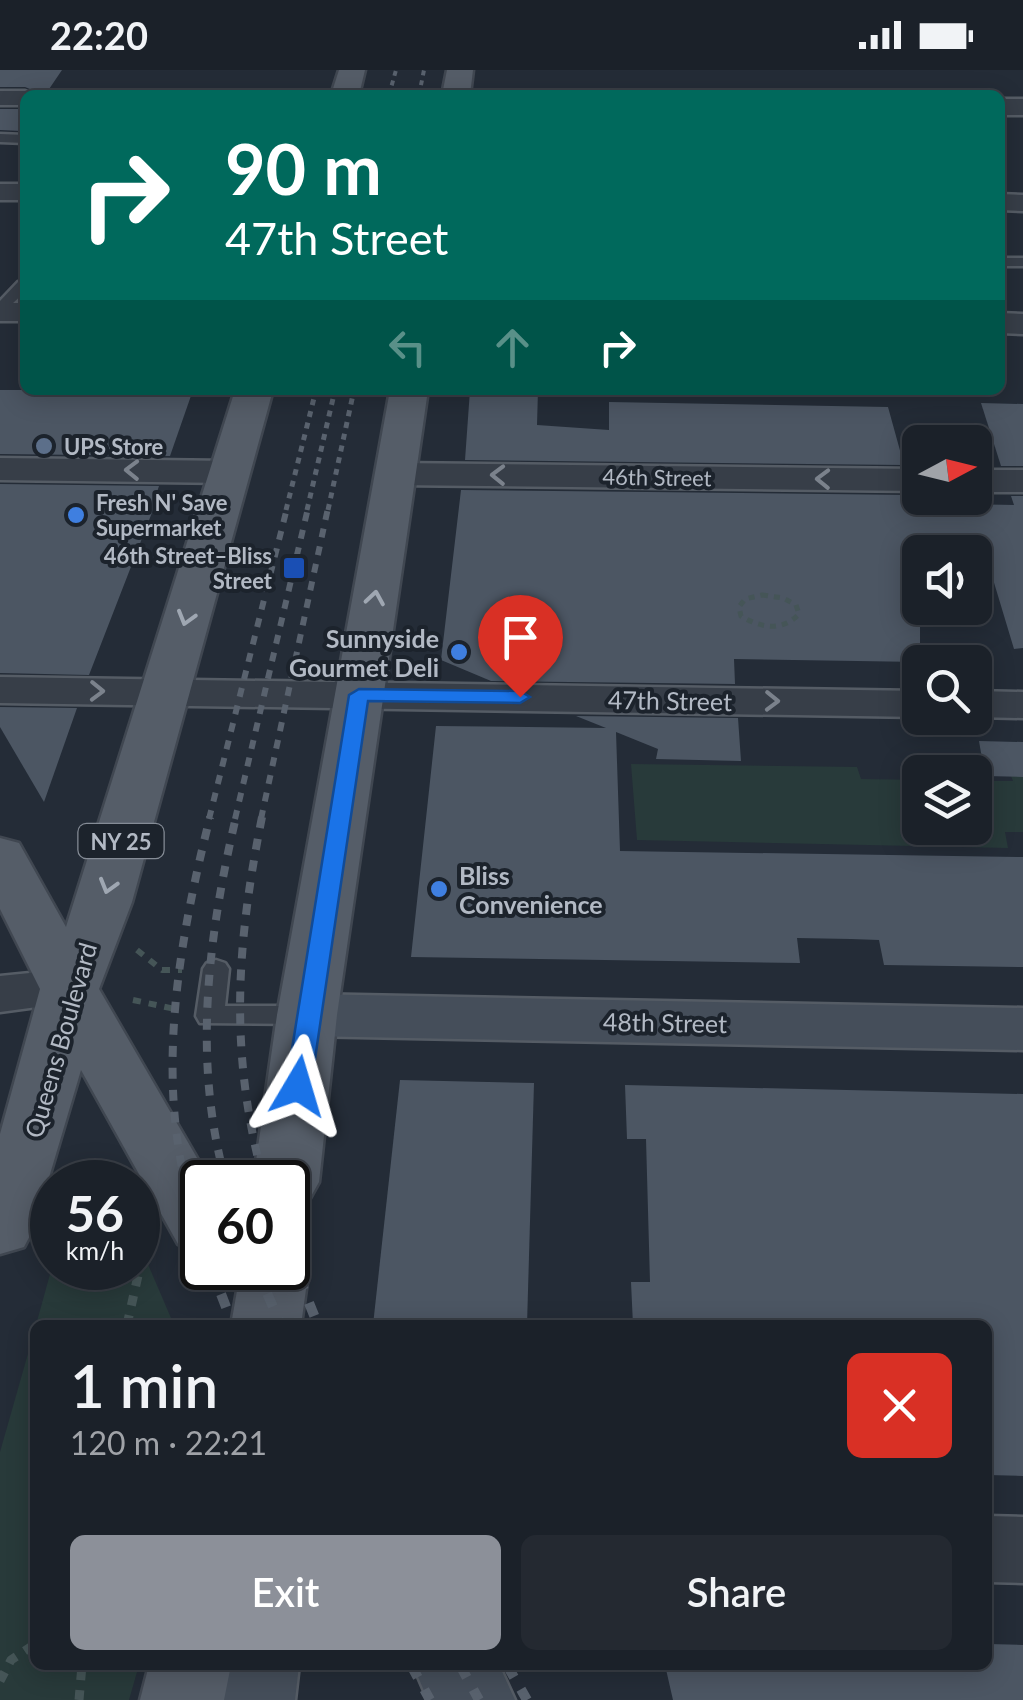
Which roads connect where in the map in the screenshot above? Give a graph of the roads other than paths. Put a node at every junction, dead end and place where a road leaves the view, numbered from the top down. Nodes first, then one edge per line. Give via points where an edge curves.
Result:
1 (252, 395) edge
2 (407, 395) edge
3 (0, 468) edge
4 (229, 472) junction
5 (395, 474) junction
6 (902, 480) edge
7 (992, 481) edge
8 (1023, 481) edge
9 (0, 690) edge
10 (164, 692) junction
11 (359, 695) junction
12 (902, 704) edge
13 (992, 704) edge
14 (1023, 705) edge
15 (0, 854) edge
16 (216, 969) dead end
17 (70, 987) junction
18 (0, 994) edge
19 (307, 1015) junction
20 (1023, 1028) edge
21 (201, 1160) edge
22 (289, 1160) edge
23 (12, 1162) edge
24 (0, 1228) edge
25 (175, 1229) edge
26 (992, 1549) edge
27 (1023, 1550) edge
28 (189, 1670) edge
29 (257, 1670) edge
30 (457, 1670) edge
31 (182, 1700) edge
32 (254, 1700) edge
33 (474, 1700) edge

1 - 4 main road, Queens Boulevard / NY 25
2 - 5 main road
4 -> 3 street
4 -> 10 main road, Queens Boulevard / NY 25
6 -> 5 street, 46th Street
11 -> 5 main road
7 - 8 street
9 -> 10 street, 47th Street
10 - 11 street, 47th Street
10 -> 17 main road, Queens Boulevard / NY 25 via 104,902
11 -> 12 street, 47th Street
11 - 19 main road
13 - 14 street
15 - 17 main road
16 - 19 lane via 210,1016
17 - 18 street
17 - 21 main road via 129,1040
17 - 23 main road, Queens Boulevard / NY 25 via 44,1099
17 - 25 main road
19 - 20 street, 48th Street
19 - 22 main road
23 - 24 main road, Queens Boulevard / NY 25
26 - 27 street
28 - 31 main road
29 - 32 street
30 - 33 street

